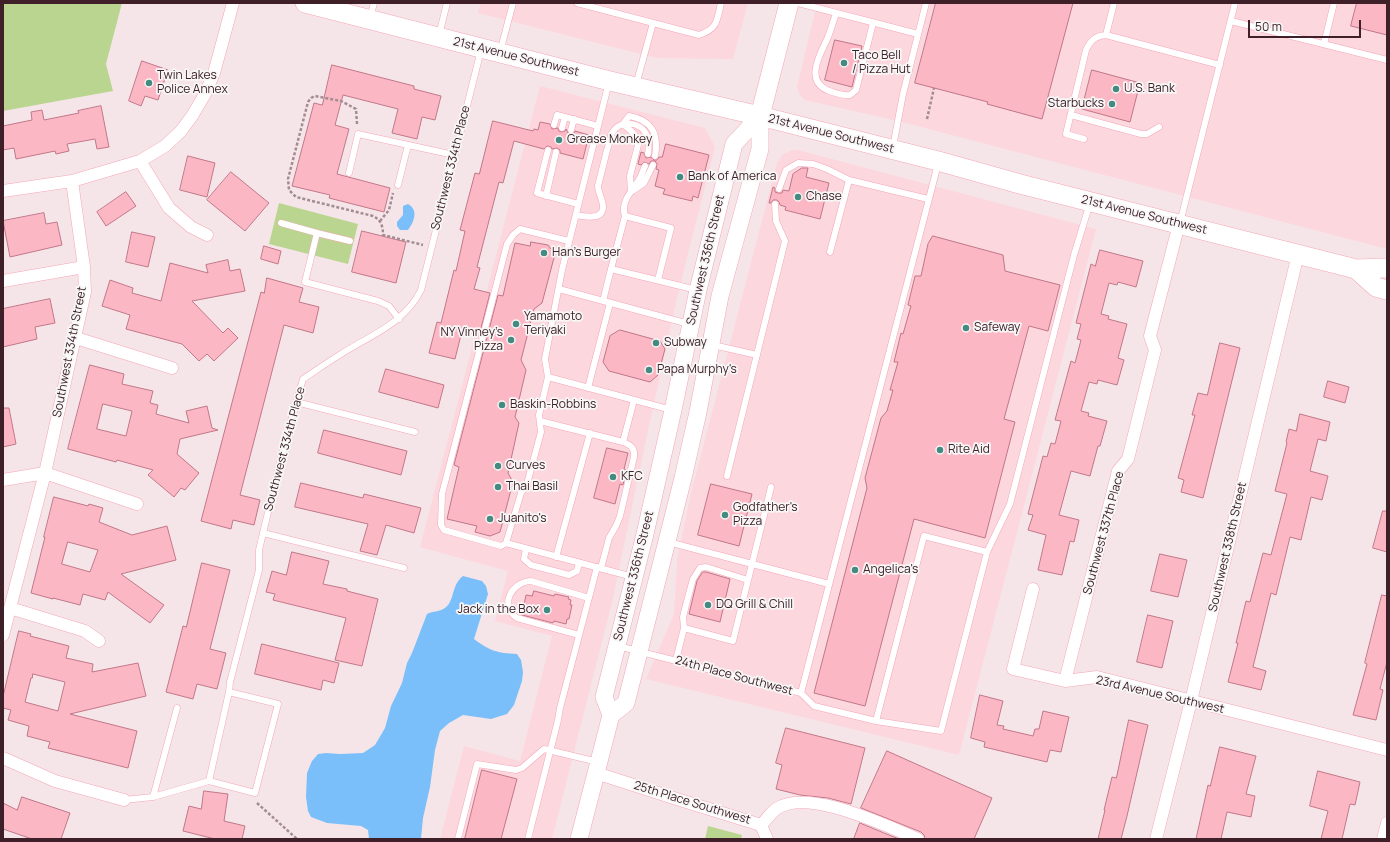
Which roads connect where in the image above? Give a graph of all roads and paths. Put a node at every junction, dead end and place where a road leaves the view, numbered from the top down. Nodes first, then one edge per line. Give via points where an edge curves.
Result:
1 (233, 3) edge
2 (304, 3) edge
3 (447, 3) edge
4 (513, 3) edge
5 (577, 3) edge
6 (721, 3) edge
7 (789, 3) edge
8 (798, 3) edge
9 (926, 3) edge
10 (1114, 3) edge
11 (1235, 3) edge
12 (1334, 3) edge
13 (587, 4) edge
14 (372, 11) edge
15 (836, 14) junction
16 (1231, 21) junction
17 (653, 23) junction
18 (874, 23) junction
19 (918, 34) junction
20 (1106, 35) junction
21 (438, 37) junction
22 (1324, 44) junction
23 (481, 48) junction
24 (500, 53) junction
25 (1387, 60) edge
26 (1220, 65) junction
27 (610, 81) junction
28 (635, 86) junction
29 (934, 88) dead end
30 (1071, 115) junction
31 (760, 116) junction
32 (565, 117) junction
33 (574, 119) junction
34 (927, 119) dead end
35 (623, 124) junction
36 (554, 126) dead end
37 (598, 126) junction
38 (1159, 127) dead end
39 (562, 128) dead end
40 (571, 130) dead end
41 (1084, 139) dead end
42 (408, 145) junction
43 (548, 150) dead end
44 (892, 150) junction
45 (556, 152) dead end
46 (648, 154) dead end
47 (454, 155) junction
48 (655, 156) dead end
49 (140, 161) junction
50 (938, 161) junction
51 (653, 165) dead end
52 (645, 166) dead end
53 (349, 173) dead end
54 (849, 180) junction
55 (72, 181) junction
56 (398, 185) joint
57 (779, 189) dead end
58 (3, 191) edge
59 (631, 192) junction
60 (546, 196) junction
61 (928, 199) junction
62 (1090, 201) junction
63 (578, 204) junction
64 (775, 204) dead end
65 (576, 215) junction
66 (625, 216) junction
67 (380, 221) dead end
68 (281, 223) dead end
69 (1179, 224) junction
70 (317, 233) junction
71 (207, 235) dead end
72 (569, 241) junction
73 (350, 242) dead end
74 (830, 252) dead end
75 (1298, 254) junction
76 (84, 267) junction
77 (1387, 268) edge
78 (611, 269) junction
79 (1356, 269) junction
80 (3, 280) edge
81 (658, 280) junction
82 (559, 289) junction
83 (698, 290) junction
84 (1387, 290) edge
85 (603, 301) junction
86 (610, 303) junction
87 (399, 320) junction
88 (691, 324) junction
89 (76, 338) junction
90 (711, 344) junction
91 (757, 355) junction
92 (172, 368) dead end
93 (548, 377) junction
94 (588, 388) junction
95 (634, 400) junction
96 (296, 402) junction
97 (673, 410) junction
98 (540, 421) junction
99 (415, 432) dead end
100 (590, 433) junction
101 (623, 442) junction
102 (45, 473) junction
103 (727, 476) dead end
104 (683, 478) junction
105 (3, 480) edge
106 (771, 487) dead end
107 (137, 504) dead end
108 (263, 533) junction
109 (666, 542) junction
110 (506, 543) junction
111 (526, 549) junction
112 (988, 552) junction
113 (556, 557) junction
114 (579, 563) junction
115 (752, 564) junction
116 (404, 568) dead end
117 (599, 568) junction
118 (633, 577) junction
119 (748, 580) junction
120 (829, 584) junction
121 (1033, 588) dead end
122 (589, 598) junction
123 (10, 608) junction
124 (684, 628) junction
125 (3, 635) edge
126 (579, 635) junction
127 (99, 640) dead end
128 (616, 645) junction
129 (639, 651) junction
130 (676, 660) junction
131 (1066, 681) junction
132 (229, 692) junction
133 (801, 693) junction
134 (1191, 701) junction
135 (177, 708) dead end
136 (611, 715) junction
137 (876, 721) junction
138 (550, 750) junction
139 (1387, 750) edge
140 (3, 758) edge
141 (598, 768) junction
142 (209, 782) junction
143 (241, 789) junction
144 (153, 797) junction
145 (124, 800) joint
146 (1387, 823) edge
147 (761, 825) junction
148 (297, 839) edge
149 (458, 839) edge
150 (528, 839) edge
151 (579, 839) edge
152 (767, 839) edge
153 (918, 839) edge
154 (1156, 839) edge
155 (1383, 839) edge

1 - 49 street via 214,73 205,94 181,131 165,146
2 - 14 main road, 21st Avenue Southwest
3 - 21 lane
4 - 24 lane
5 - 13 lane
6 - 17 lane via 713,28 703,34
7 - 31 main road
8 - 15 lane
9 - 19 lane
10 - 20 lane
11 - 16 lane
12 - 22 lane
13 - 17 lane
14 - 21 main road, 21st Avenue Southwest
15 - 18 lane
15 - 18 lane via 818,57 816,71 817,79 824,89 839,94 850,95 856,90
16 - 22 lane
16 - 26 lane
17 - 28 lane
18 - 19 lane
19 - 44 lane
20 - 26 lane
20 - 30 lane via 1091,40 1086,50
21 - 23 main road, 21st Avenue Southwest
22 - 25 lane
23 - 24 main road, 21st Avenue Southwest
23 - 47 lane, Southwest 334th Place
24 - 27 main road, 21st Avenue Southwest
26 - 69 lane
27 - 28 main road, 21st Avenue Southwest
27 - 37 lane
28 - 31 main road, 21st Avenue Southwest
29 - 34 path
30 - 38 lane via 1141,134 1147,134
30 - 41 lane via 1066,134
31 - 44 main road, 21st Avenue Southwest
31 - 83 main road, Southwest 336th Street via 734,144
31 - 90 main road, Southwest 336th Street via 760,149 720,296
32 - 33 lane
32 - 36 lane via 557,115
32 - 39 lane
33 - 37 lane
33 - 40 lane
35 - 46 lane via 637,125 645,132
35 - 48 lane via 630,116 648,124 657,141
35 - 59 lane via 638,140 630,176
35 - 65 lane via 616,128 611,137 598,186 603,202 602,211 589,218
37 - 63 lane
42 - 47 lane
42 - 53 lane via 358,134
42 - 56 lane
43 - 60 lane via 537,194
44 - 50 main road, 21st Avenue Southwest
45 - 60 lane
47 - 87 lane, Southwest 334th Place via 421,290 416,301
49 - 55 street
49 - 71 street via 169,208 191,227
50 - 61 lane
50 - 62 main road, 21st Avenue Southwest
51 - 59 lane via 644,183
52 - 59 lane
54 - 57 lane via 813,164 798,163 786,170
54 - 61 lane
54 - 74 lane
55 - 58 street
55 - 76 street, Southwest 334th Street
56 - 67 path via 395,185 389,210
59 - 66 lane via 623,209
60 - 63 lane
61 - 120 lane
62 - 69 main road, 21st Avenue Southwest
62 - 112 lane via 1010,504
63 - 65 lane
64 - 91 lane via 776,220 785,241
65 - 72 lane
66 - 78 lane
66 - 81 lane via 671,228
68 - 70 lane
69 - 75 main road, 21st Avenue Southwest
69 - 131 street, Southwest 337th Place via 1150,336 1155,350 1128,459 1118,471
70 - 73 lane
70 - 87 lane via 305,282 378,301 389,306
72 - 82 lane
72 - 110 lane via 520,229 507,244 442,494 441,525 444,530 501,546
75 - 79 main road, 21st Avenue Southwest
75 - 134 street, Southwest 338th Street
76 - 80 street
76 - 89 street, Southwest 334th Street via 85,292
77 - 79 main road, 21st Avenue Southwest
78 - 81 lane
78 - 85 lane
79 - 84 main road, 21st Avenue Southwest via 1376,287
81 - 83 lane
82 - 85 lane
82 - 93 lane via 545,359
83 - 88 main road, Southwest 336th Street
85 - 86 lane
86 - 88 lane
86 - 94 lane
87 - 96 lane, Southwest 334th Place via 303,379
88 - 97 main road, Southwest 336th Street
89 - 92 street
89 - 102 street, Southwest 334th Street
90 - 91 lane
90 - 104 main road, Southwest 336th Street
91 - 103 lane
93 - 94 lane
93 - 98 lane via 539,415
94 - 95 lane
95 - 97 lane
95 - 101 lane
96 - 99 lane
96 - 108 lane, Southwest 334th Place
97 - 104 main road via 685,425 675,467
97 - 118 main road, Southwest 336th Street
98 - 100 lane
98 - 110 lane via 541,432 534,462 527,484 521,493
100 - 101 lane
100 - 113 lane
101 - 117 lane via 633,448 634,457 620,516
102 - 105 street
102 - 107 street
102 - 123 street, Southwest 334th Street
104 - 109 main road, Southwest 336th Street
106 - 115 lane
108 - 116 lane
108 - 132 lane, Southwest 334th Place via 259,550 259,570
109 - 115 lane
109 - 129 main road, Southwest 336th Street
110 - 111 lane
111 - 113 lane
111 - 114 lane via 524,559 531,565 569,575 577,571
112 - 137 lane, 24th Place Southwest via 941,732
112 - 137 lane via 924,536
113 - 114 lane
114 - 117 lane
115 - 119 lane
115 - 120 lane
117 - 118 lane
117 - 122 lane
118 - 128 main road, Southwest 336th Street
119 - 124 lane via 706,567 700,568 693,579 686,605
119 - 124 lane via 733,641
120 - 133 lane
121 - 131 street, 23rd Avenue Southwest via 1014,669
122 - 126 lane
122 - 126 lane via 525,581 515,586 508,600 510,611 517,618
123 - 125 street, Southwest 334th Street
123 - 127 street via 84,631
124 - 130 lane
126 - 138 lane
128 - 129 lane, 24th Place Southwest
128 - 136 main road, Southwest 336th Street via 604,697
129 - 130 lane, 24th Place Southwest
129 - 136 main road, Southwest 336th Street via 626,702
130 - 133 lane, 24th Place Southwest
131 - 134 street, 23rd Avenue Southwest via 1097,678
132 - 142 lane, Southwest 334th Place
132 - 143 lane via 278,704 256,793
133 - 137 lane, 24th Place Southwest via 814,706
134 - 139 street, 23rd Avenue Southwest
134 - 154 street, Southwest 338th Street
135 - 144 lane
136 - 141 main road
138 - 141 lane
138 - 149 lane via 544,749 516,770 477,764
138 - 150 lane
140 - 145 street via 55,781
141 - 147 street, 25th Place Southwest via 680,800
141 - 151 main road
142 - 143 lane
142 - 144 lane
143 - 148 path
144 - 145 lane
146 - 155 street
147 - 152 street
147 - 153 street, 25th Place Southwest via 776,809 804,802 851,812

